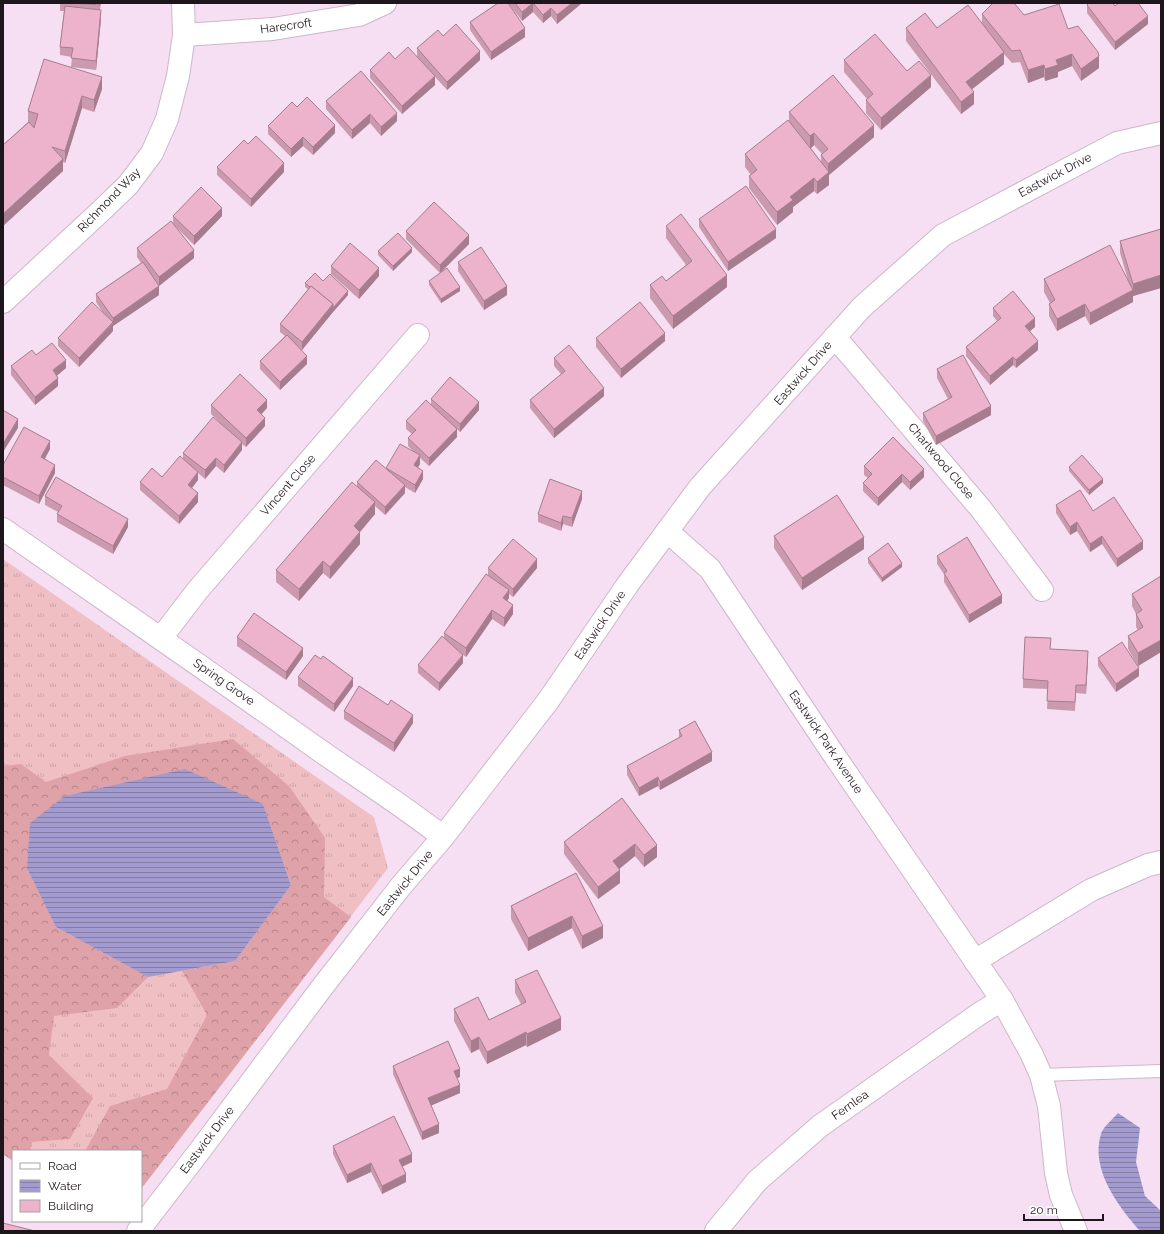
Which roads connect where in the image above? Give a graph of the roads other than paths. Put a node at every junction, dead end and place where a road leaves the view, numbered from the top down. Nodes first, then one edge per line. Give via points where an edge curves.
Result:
1 (183, 3) edge
2 (385, 3) edge
3 (184, 35) junction
4 (1161, 133) edge
5 (3, 302) edge
6 (418, 335) dead end
7 (835, 336) junction
8 (3, 529) edge
9 (667, 531) junction
10 (1042, 590) dead end
11 (161, 638) junction
12 (443, 837) junction
13 (1161, 862) edge
14 (975, 961) junction
15 (1002, 1000) junction
16 (1161, 1071) edge
17 (1040, 1075) junction
18 (138, 1231) edge
19 (716, 1231) edge
20 (1076, 1231) edge

1 - 3 street, Richmond Way
2 - 3 street, Harecroft via 359,15 280,27
3 - 5 street, Richmond Way via 178,76 167,120 152,153 128,185
4 - 7 street, Eastwick Drive via 1117,143 943,235 862,307
6 - 11 street, Vincent Close via 197,591
7 - 9 street, Eastwick Drive via 700,487
7 - 10 street, Charlwood Close via 982,509
8 - 11 street, Spring Grove
9 - 12 street, Eastwick Drive via 548,701
9 - 14 street, Eastwick Park Avenue via 710,569
11 - 12 street, Spring Grove
12 - 18 street, Eastwick Drive via 401,886 320,990
13 - 14 street via 1148,864 1091,890
14 - 15 street, Eastwick Park Avenue
15 - 17 street, Eastwick Park Avenue
15 - 19 street, Fernlea via 820,1126 757,1181
16 - 17 lane
17 - 20 street, Eastwick Park Avenue via 1049,1106 1056,1173 1061,1195

